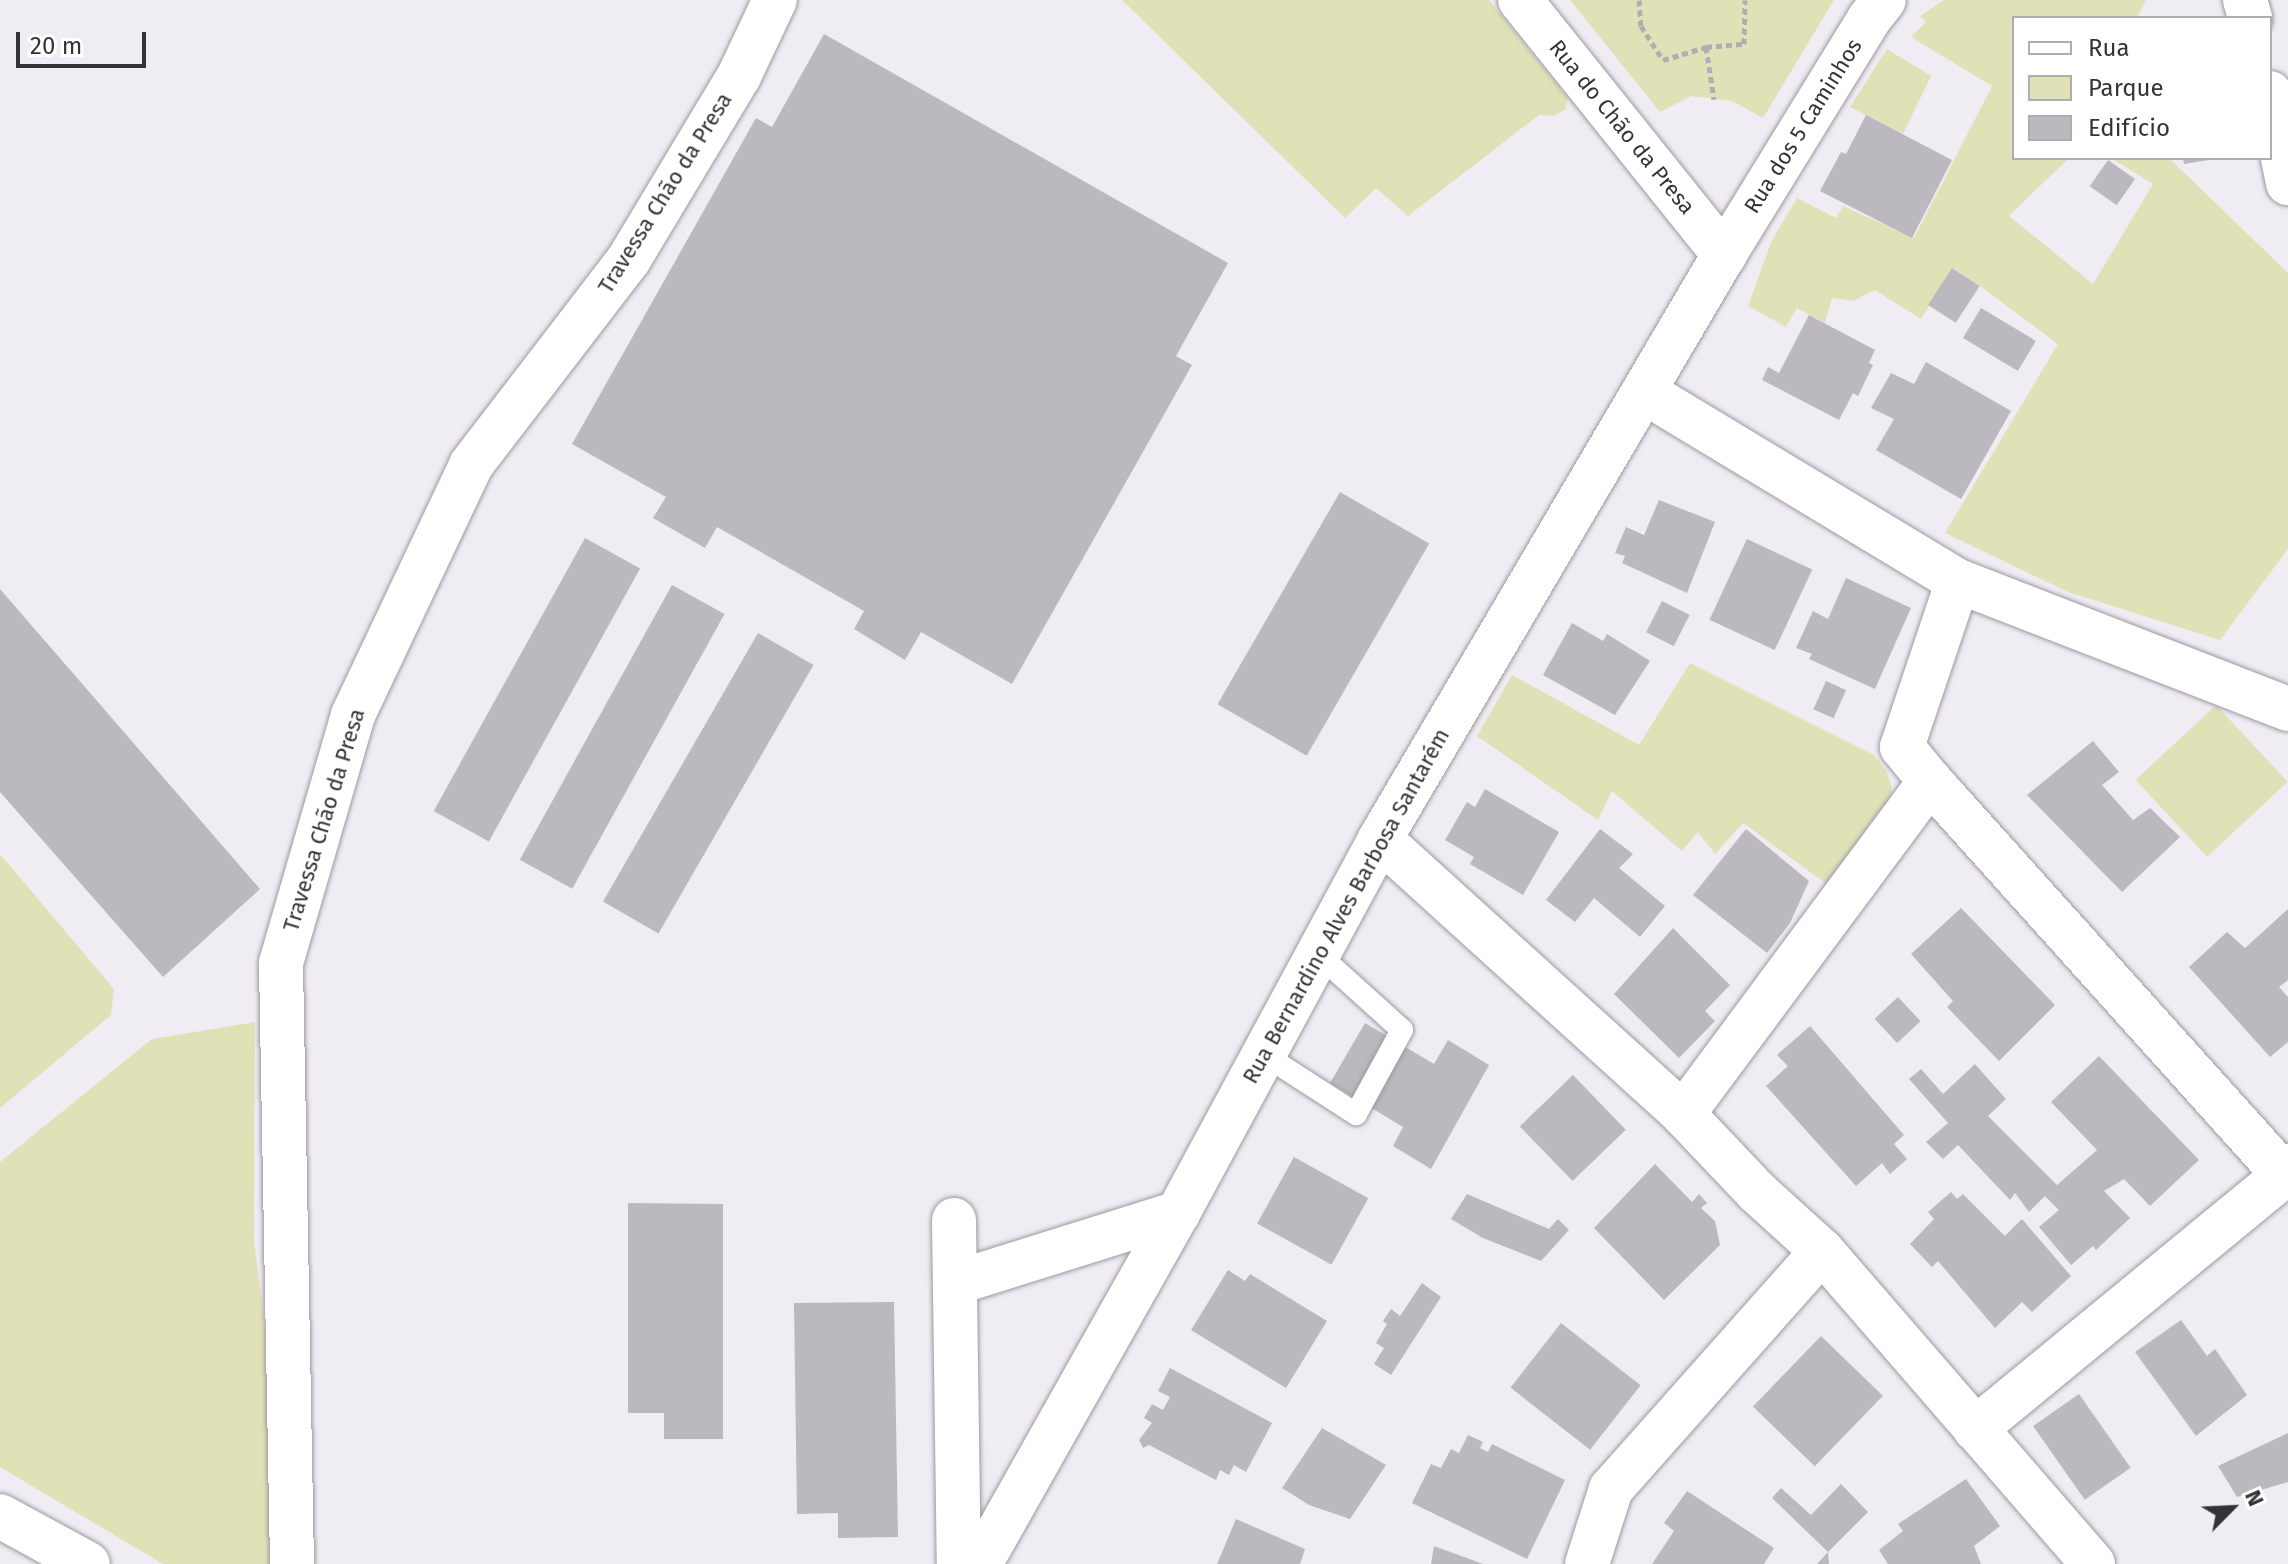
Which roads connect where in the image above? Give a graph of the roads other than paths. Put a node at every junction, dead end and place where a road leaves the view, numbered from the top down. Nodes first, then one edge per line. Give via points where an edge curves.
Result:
1 (775, 0) edge
2 (1520, 0) edge
3 (1884, 0) edge
4 (2272, 103) edge
5 (2288, 183) edge
6 (1724, 255) junction
7 (1646, 393) junction
8 (1958, 581) junction
9 (2288, 709) edge
10 (1930, 781) junction
11 (1380, 839) junction
12 (1318, 954) junction
13 (1263, 1054) junction
14 (1683, 1114) junction
15 (2286, 1170) edge
16 (1178, 1213) junction
17 (954, 1220) dead end
18 (1822, 1251) junction
19 (955, 1283) junction
20 (1975, 1429) junction
21 (22, 1536) edge
22 (88, 1564) edge
23 (292, 1564) edge
24 (959, 1564) edge
25 (980, 1564) edge
26 (1587, 1564) edge
27 (2093, 1564) edge

1 - 23 street, Travessa Chão da Presa via 739,76 629,259 471,465 353,715 281,963
2 - 6 street, Rua do Chão da Presa
3 - 6 street, Rua dos 5 Caminhos
4 - 5 street
6 - 7 street, Rua Bernardino Alves Barbosa Santarém
7 - 8 street
7 - 11 street, Rua Bernardino Alves Barbosa Santarém
8 - 9 street
8 - 10 street via 1902,747
10 - 14 street
10 - 15 street
11 - 12 street, Rua Bernardino Alves Barbosa Santarém
11 - 14 street
12 - 13 street, Rua Bernardino Alves Barbosa Santarém
12 - 13 lane via 1402,1030 1356,1114
13 - 16 street, Rua Bernardino Alves Barbosa Santarém
14 - 18 street
15 - 20 street
16 - 19 street
16 - 25 street, Rua Bernardino Alves Barbosa Santarém
17 - 19 street
18 - 20 street
18 - 26 street via 1611,1489
19 - 24 street
20 - 27 street
21 - 22 street

